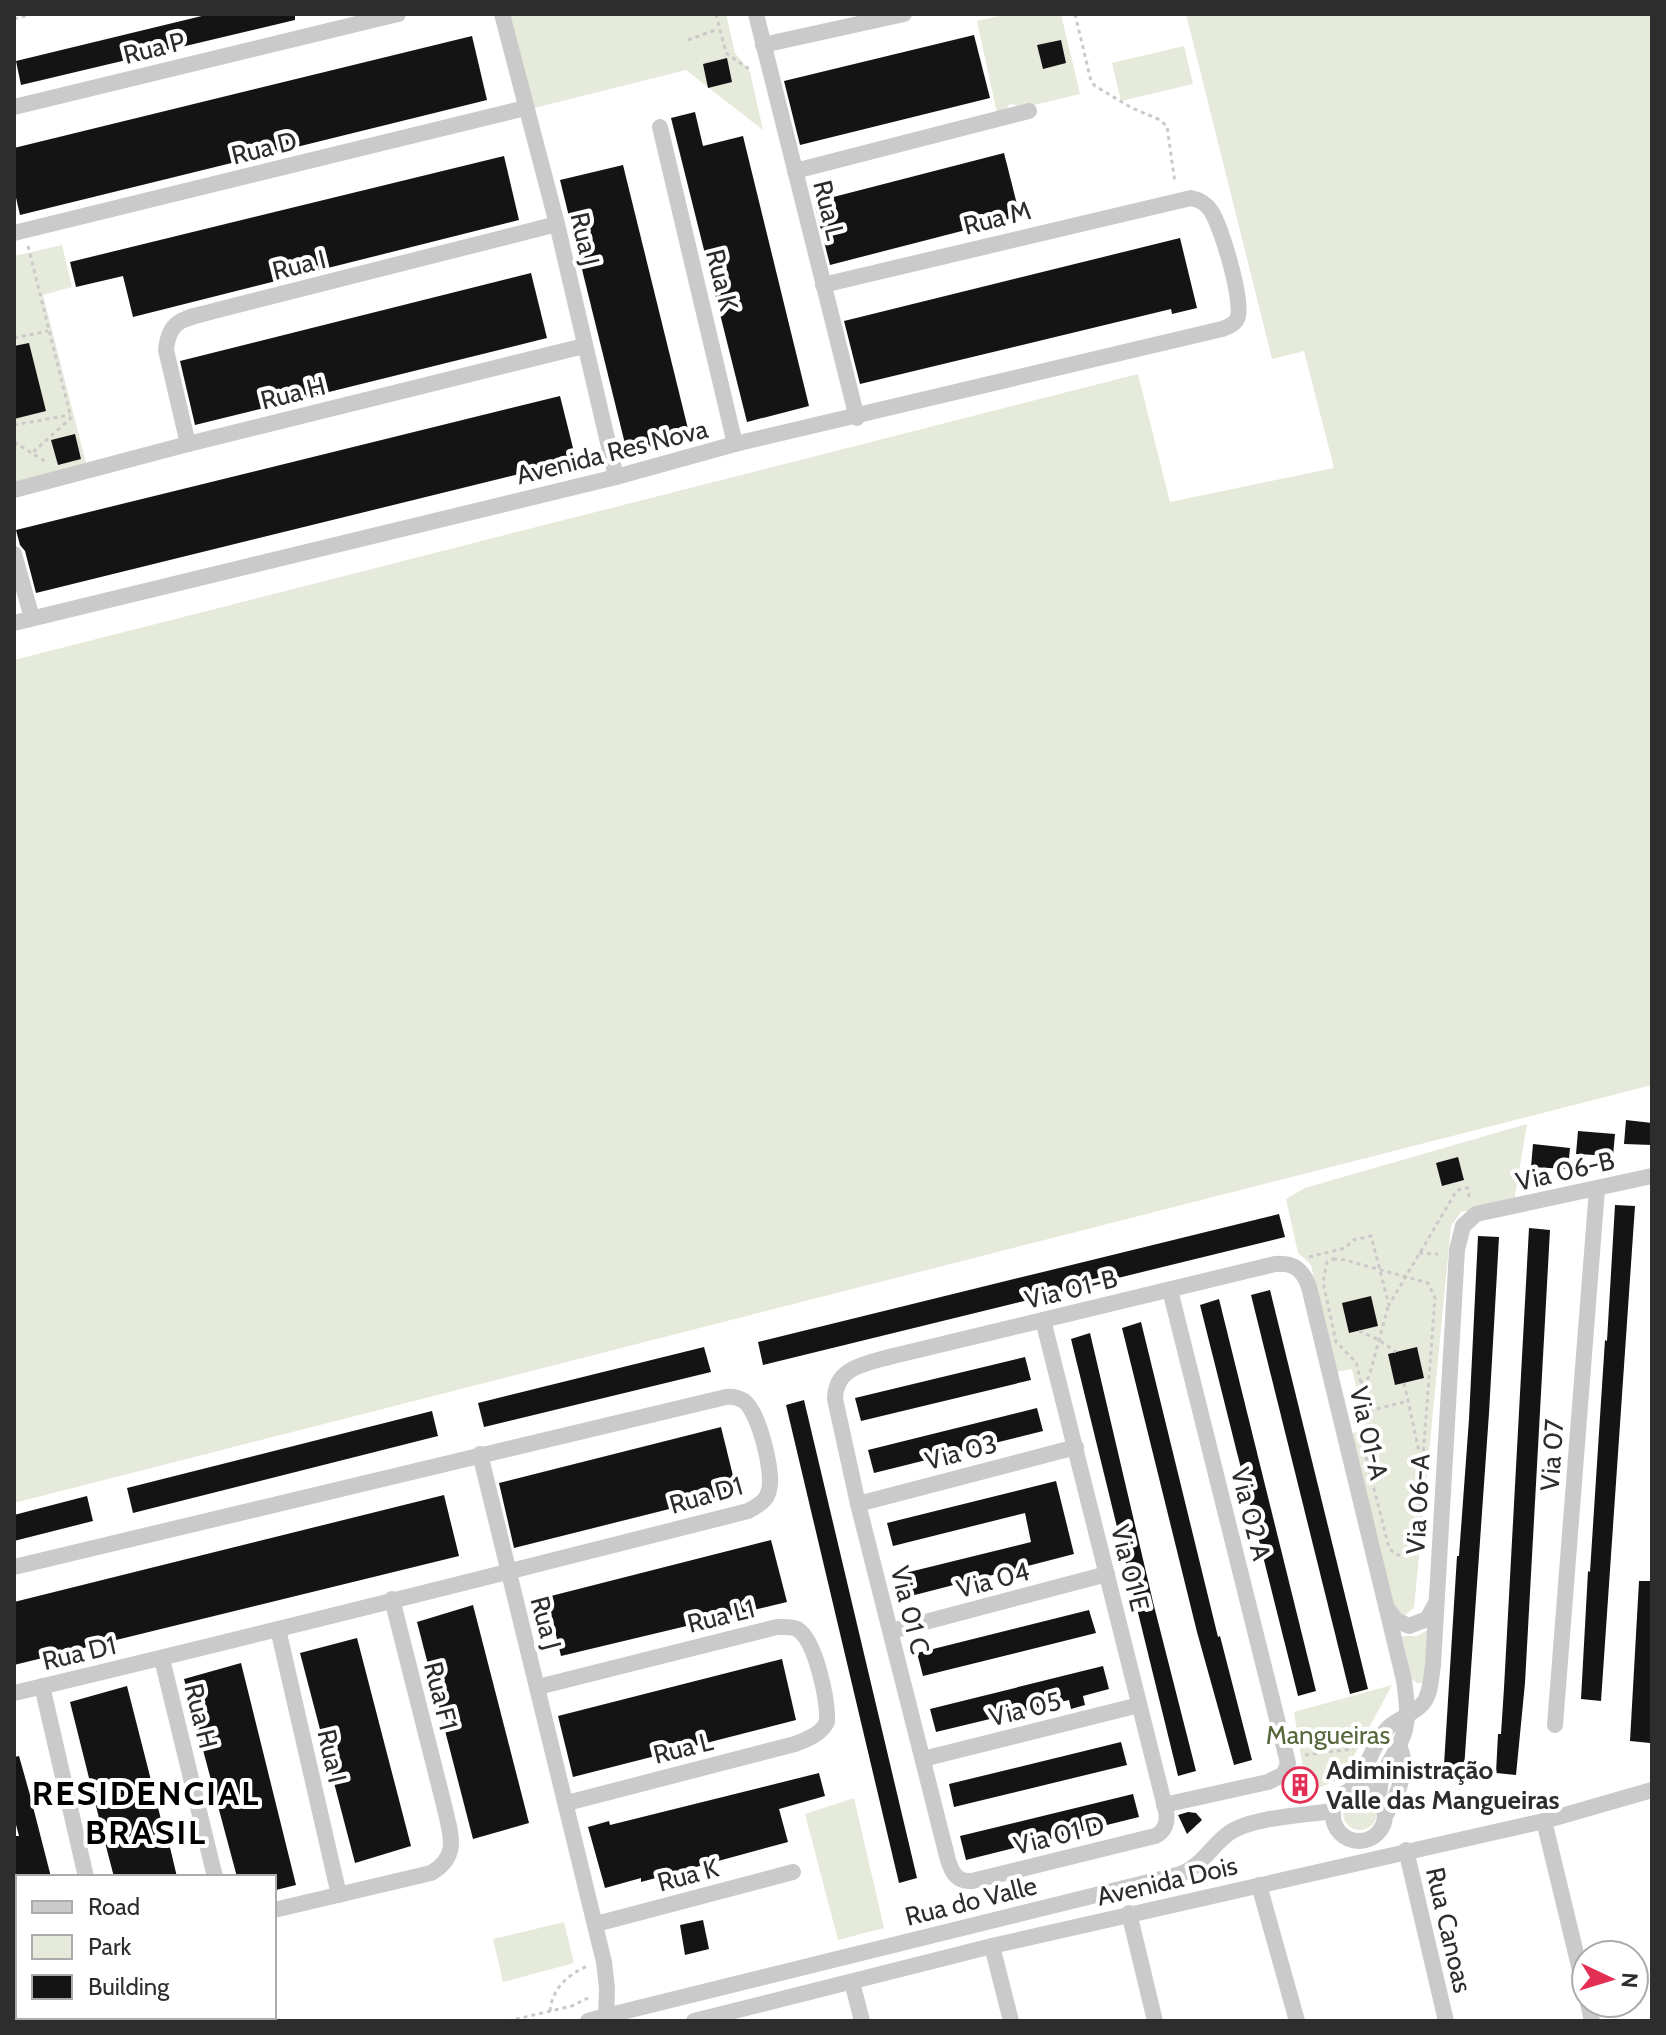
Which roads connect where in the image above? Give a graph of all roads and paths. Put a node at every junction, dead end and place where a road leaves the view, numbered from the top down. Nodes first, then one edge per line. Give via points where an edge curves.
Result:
1 (32, 14) edge
2 (398, 14) edge
3 (502, 14) edge
4 (716, 14) edge
5 (756, 14) edge
6 (904, 14) edge
7 (1075, 14) edge
8 (14, 19) edge
9 (719, 29) junction
10 (688, 40) dead end
11 (763, 45) junction
12 (773, 85) junction
13 (14, 107) edge
14 (525, 108) junction
15 (1029, 111) dead end
16 (660, 127) dead end
17 (795, 171) junction
18 (1180, 199) junction
19 (557, 224) junction
20 (19, 232) edge
21 (823, 285) junction
22 (48, 331) junction
23 (14, 338) edge
24 (584, 346) junction
25 (70, 415) junction
26 (857, 418) junction
27 (14, 425) edge
28 (14, 442) edge
29 (188, 444) junction
30 (735, 444) junction
31 (32, 453) junction
32 (68, 476) junction
33 (616, 477) junction
34 (14, 490) edge
35 (14, 554) edge
36 (32, 618) junction
37 (14, 623) edge
38 (1652, 1176) edge
39 (1597, 1189) junction
40 (1470, 1203) dead end
41 (1488, 1212) joint
42 (1419, 1253) junction
43 (1445, 1254) dead end
44 (1286, 1263) junction
45 (1379, 1269) junction
46 (1405, 1278) junction
47 (1170, 1290) junction
48 (1389, 1305) junction
49 (1043, 1320) junction
50 (1359, 1331) dead end
51 (1379, 1340) junction
52 (1396, 1352) dead end
53 (868, 1363) joint
54 (1404, 1383) dead end
55 (1361, 1385) junction
56 (1408, 1401) junction
57 (1368, 1411) junction
58 (1076, 1447) junction
59 (480, 1454) junction
60 (1423, 1469) junction
61 (858, 1504) junction
62 (14, 1567) edge
63 (507, 1572) junction
64 (1107, 1574) junction
65 (392, 1599) junction
66 (1436, 1602) junction
67 (1386, 1607) junction
68 (278, 1629) junction
69 (891, 1631) junction
70 (162, 1659) junction
71 (42, 1686) junction
72 (538, 1687) junction
73 (14, 1693) edge
74 (1139, 1705) junction
75 (1406, 1717) junction
76 (1555, 1725) dead end
77 (811, 1738) joint
78 (1359, 1751) dead end
79 (1287, 1754) junction
80 (923, 1759) junction
81 (1652, 1790) edge
82 (1349, 1791) junction
83 (567, 1803) junction
84 (1164, 1805) junction
85 (1382, 1808) junction
86 (1333, 1811) junction
87 (1544, 1821) junction
88 (1165, 1828) joint
89 (1406, 1850) junction
90 (793, 1872) dead end
91 (86, 1875) edge
92 (215, 1875) edge
93 (961, 1880) joint
94 (1259, 1885) junction
95 (339, 1895) junction
96 (276, 1910) edge
97 (1129, 1913) junction
98 (596, 1924) junction
99 (1572, 1939) edge
100 (992, 1946) junction
101 (590, 1972) dead end
102 (852, 1982) junction
103 (592, 1989) dead end
104 (550, 2011) junction
105 (606, 2016) junction
106 (718, 2018) edge
107 (508, 2021) edge
108 (588, 2021) edge
109 (694, 2021) edge
110 (862, 2021) edge
111 (1011, 2021) edge
112 (1155, 2021) edge
113 (1297, 2021) edge
114 (1446, 2021) edge

1 - 8 path
2 - 13 street, Rua P
3 - 14 street, Rua J
4 - 9 path
5 - 11 street, Rua L
6 - 11 street
7 - 18 path via 1095,86 1167,126
9 - 10 path
9 - 12 path via 726,53
11 - 12 street, Rua L
12 - 17 street, Rua L
14 - 19 street, Rua J
14 - 20 street, Rua D
15 - 17 street
16 - 30 street, Rua K
17 - 21 street, Rua L
18 - 21 street, Rua M
18 - 26 street, Avenida Res Nova via 1203,202 1211,210 1239,306 1237,319 1222,329
19 - 24 street, Rua J
19 - 29 street, Rua I via 177,323 166,350
20 - 22 path
21 - 26 street, Rua L
22 - 23 path
22 - 25 path
24 - 29 street, Rua H
24 - 33 street, Rua J
25 - 27 path
25 - 31 path
26 - 30 street, Avenida Res Nova
28 - 31 path
29 - 32 street, Rua H
30 - 33 street, Avenida Res Nova
31 - 32 path
32 - 34 street, Rua H
33 - 36 street, Avenida Res Nova
35 - 36 street
36 - 37 street, Avenida Res Nova
38 - 39 street, Via 06-B
39 - 41 street, Via 06-B
39 - 76 street, Via 07
40 - 42 path via 1468,1188 1457,1190
41 - 66 street, Via 06-A via 1467,1221 1457,1250
42 - 43 path
42 - 46 path
44 - 45 path via 1371,1236
44 - 47 street, Via 01-B
44 - 67 street, Via 01-A via 1298,1268 1309,1287
45 - 46 path
45 - 48 path
45 - 55 path via 1333,1259 1324,1270 1336,1342 1356,1362
46 - 48 path
46 - 60 path via 1428,1283 1435,1298
47 - 49 street, Via 01-B
47 - 79 street, Via 02 A
48 - 51 path
49 - 53 street, Via 01-B
49 - 58 street, Via 01 E
50 - 51 path
51 - 52 path
51 - 55 path via 1369,1377
53 - 61 street, Via 01 C via 844,1374 835,1393
54 - 56 path
55 - 57 path
56 - 57 path
56 - 60 path
57 - 60 path via 1373,1431 1361,1437 1389,1548 1395,1554 1416,1549
58 - 61 street, Via 03
58 - 64 street, Via 01 E
59 - 62 street, Rua D1
59 - 63 street, Rua J
59 - 63 street, Rua D1 via 732,1396 748,1406 764,1445 769,1490 762,1503 748,1511
61 - 69 street, Via 01 C
63 - 65 street, Rua D1
63 - 72 street, Rua J
64 - 69 street, Via 04
64 - 74 street, Via 01 E
65 - 68 street, Rua D1
65 - 95 street, Rua F1 via 451,1844 444,1866 431,1873
66 - 67 street via 1427,1619 1409,1626
66 - 75 street, Via 06-A via 1429,1693
67 - 75 street, Via 01-A via 1404,1680
68 - 70 street, Rua D1
68 - 95 street, Rua I
69 - 80 street, Via 01 C
70 - 71 street, Rua D1
70 - 92 street, Rua H
71 - 73 street, Rua D1
71 - 91 street
72 - 77 street, Rua L1 via 762,1630 794,1628 811,1649 828,1714 826,1725
72 - 83 street, Rua J
74 - 80 street, Via 05
74 - 84 street, Via 01 E
75 - 82 street via 1378,1740
75 - 85 street, Via 06-A via 1398,1744 1405,1765 1395,1800
77 - 83 street, Rua L
78 - 79 path
79 - 84 street via 1287,1770 1280,1777
80 - 93 street, Via 01 C via 948,1860
81 - 87 street, Avenida Dois
82 - 85 street via 1366,1790
82 - 86 street
83 - 98 street, Rua J
84 - 88 street, Via 01 E
85 - 86 street via 1380,1832 1357,1841 1336,1828
86 - 105 street, Rua do Valle via 1242,1827 1181,1874
87 - 89 street, Avenida Dois
87 - 99 street
88 - 93 street, Via 01 D via 1155,1836
89 - 94 street, Avenida Dois
89 - 114 street, Rua Canoas
90 - 98 street, Rua K
94 - 97 street, Avenida Dois
94 - 113 street
95 - 96 street
97 - 100 street, Avenida Dois
97 - 112 street
98 - 105 street, Rua J via 607,1988
100 - 102 street, Avenida Dois
100 - 111 street
101 - 104 path via 589,1966 565,1980
102 - 106 street, Avenida Dois
102 - 110 street
103 - 104 path via 587,2000
104 - 107 path
105 - 108 street, Rua do Valle
106 - 109 street, Avenida Dois

